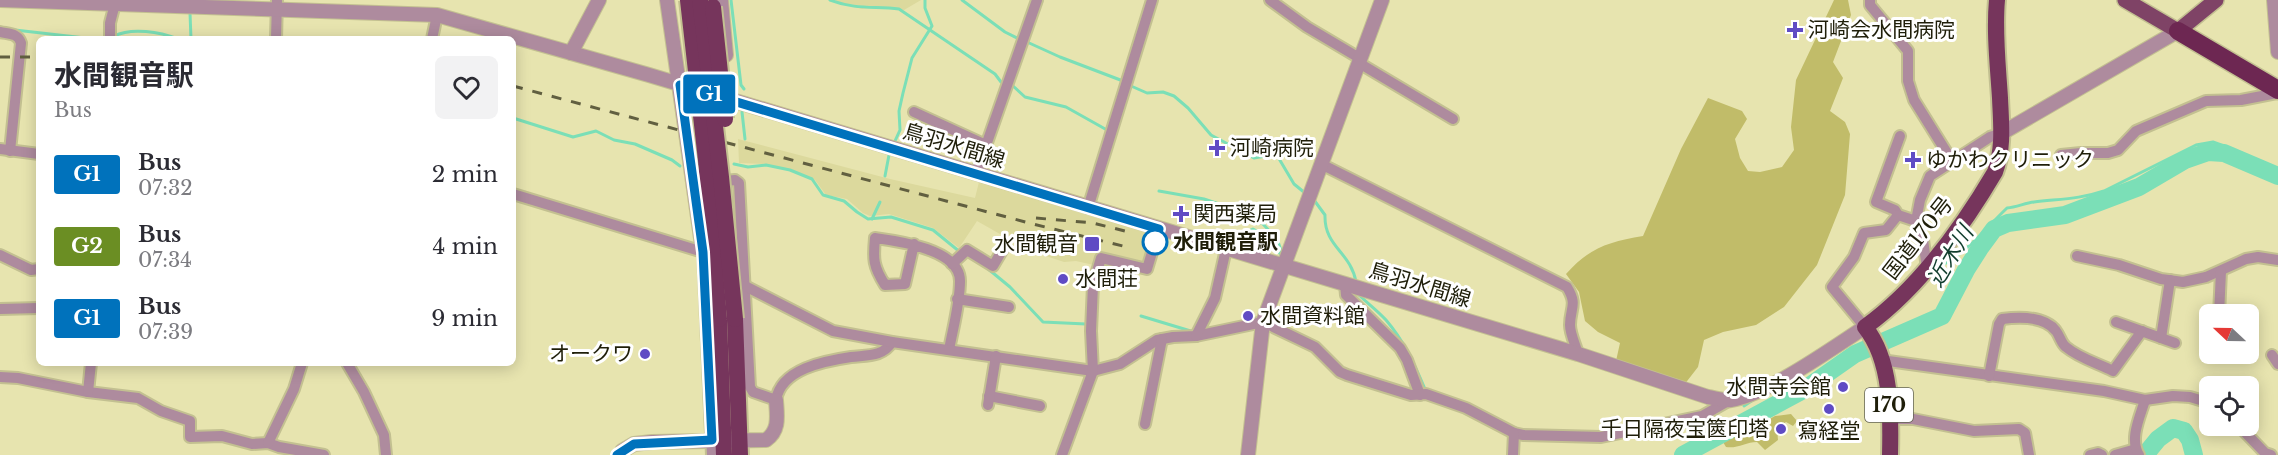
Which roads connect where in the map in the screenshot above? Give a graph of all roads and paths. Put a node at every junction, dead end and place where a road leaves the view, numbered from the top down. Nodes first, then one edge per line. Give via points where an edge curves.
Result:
1 (0, 0) edge
2 (439, 0) edge
3 (599, 0) edge
4 (667, 0) edge
5 (677, 0) edge
6 (688, 0) edge
7 (1038, 0) edge
8 (1152, 0) edge
9 (1270, 0) edge
10 (1382, 0) edge
11 (1870, 0) edge
12 (1997, 0) edge
13 (2125, 0) edge
14 (2216, 0) edge
15 (2274, 0) edge
16 (116, 2) edge
17 (712, 2) edge
18 (277, 4) edge
19 (436, 15) junction
20 (0, 32) edge
21 (2178, 32) junction
22 (110, 36) edge
23 (276, 36) edge
24 (432, 36) edge
25 (511, 36) edge
26 (516, 38) edge
27 (2278, 52) edge
28 (571, 53) junction
29 (1360, 61) junction
30 (680, 85) junction
31 (2278, 92) edge
32 (731, 100) junction
33 (914, 112) dead end
34 (1454, 119) dead end
35 (2002, 133) junction
36 (1900, 136) dead end
37 (986, 145) junction
38 (5, 150) edge
39 (36, 154) edge
40 (2061, 155) dead end
41 (1952, 161) junction
42 (1321, 164) junction
43 (976, 174) junction
44 (694, 185) junction
45 (516, 195) edge
46 (1088, 208) junction
47 (1898, 215) junction
48 (1916, 221) junction
49 (1159, 229) junction
50 (914, 244) junction
51 (1003, 249) dead end
52 (1226, 249) junction
53 (703, 252) junction
54 (0, 255) edge
55 (2077, 256) dead end
56 (2278, 260) edge
57 (952, 264) junction
58 (1283, 266) junction
59 (36, 269) edge
60 (1927, 269) junction
61 (2221, 271) junction
62 (2169, 280) junction
63 (1345, 284) junction
64 (745, 286) junction
65 (717, 294) junction
66 (957, 299) junction
67 (2220, 304) edge
68 (1009, 307) dead end
69 (36, 308) edge
70 (0, 309) edge
71 (727, 319) junction
72 (1263, 322) junction
73 (2116, 322) dead end
74 (1867, 330) junction
75 (2142, 331) junction
76 (1196, 336) junction
77 (2161, 338) junction
78 (1162, 339) junction
79 (892, 342) junction
80 (2175, 343) dead end
81 (949, 350) junction
82 (1578, 354) junction
83 (996, 356) junction
84 (1880, 358) junction
85 (91, 366) edge
86 (301, 366) edge
87 (349, 366) edge
88 (1092, 371) junction
89 (1989, 376) junction
90 (0, 377) edge
91 (88, 392) junction
92 (1420, 395) junction
93 (776, 400) junction
94 (1730, 400) junction
95 (2145, 400) junction
96 (2199, 400) edge
97 (1040, 406) dead end
98 (1890, 418) junction
99 (1145, 424) dead end
100 (1514, 433) junction
101 (2249, 436) edge
102 (268, 443) junction
103 (728, 446) edge
104 (2137, 452) edge
105 (620, 453) edge
106 (324, 455) edge
107 (386, 455) edge
108 (712, 455) edge
109 (1062, 455) edge
110 (1248, 455) edge
111 (1513, 455) edge
112 (1890, 455) edge
113 (2029, 455) edge
114 (2090, 455) edge
115 (2102, 455) edge
116 (2115, 455) edge
117 (2271, 455) edge

1 - 16 street, 鳥羽水間線
2 - 19 street
3 - 28 street
4 - 30 street
5 - 65 highway, bridge
6 - 65 highway, bridge
7 - 37 street
8 - 46 street
9 - 29 street
10 - 29 street
11 - 41 street via 1908,51 1908,81 1914,100
12 - 35 highway, 国道170号
13 - 21 main road
14 - 21 main road
15 - 27 street
16 - 18 street, 鳥羽水間線
16 - 22 street
17 - 32 street
17 - 71 highway, bridge via 728,160 721,177
18 - 19 street, 鳥羽水間線
18 - 23 street
19 - 24 street
19 - 25 street, 鳥羽水間線
20 - 38 street via 14,34 21,42
21 - 31 highway
21 - 35 street
26 - 28 street, 鳥羽水間線
28 - 30 street, 鳥羽水間線
29 - 34 street
29 - 42 street
30 - 32 street, 鳥羽水間線
30 - 44 street
31 - 40 street via 2241,100 2206,101 2136,131 2118,150
32 - 43 street, 鳥羽水間線
33 - 37 street
35 - 41 street
35 - 60 highway, 国道170号 via 1995,172
36 - 47 street via 1876,202 1896,210
37 - 43 street
38 - 39 street
41 - 48 street via 1930,176
42 - 58 street
42 - 82 street via 1567,287 1573,297 1570,325
43 - 46 street, 鳥羽水間線
44 - 53 street
44 - 64 street via 735,180 740,183
45 - 53 street
46 - 49 street, 鳥羽水間線
47 - 48 street
47 - 74 street via 1886,231 1864,233 1854,257 1832,287
48 - 60 street
49 - 52 street, 鳥羽水間線
49 - 88 street via 1147,269 1101,258 1093,285
50 - 50 street via 874,238 875,270 885,285 905,284
50 - 57 street
51 - 57 street via 993,266 967,250
52 - 58 street, 鳥羽水間線
52 - 76 street via 1215,298
53 - 103 street
54 - 59 street
55 - 62 street
56 - 61 street via 2252,258
57 - 66 street via 960,279
58 - 63 street, 鳥羽水間線
58 - 72 street
60 - 74 highway, 国道170号
61 - 62 street via 2183,282
61 - 67 street
62 - 77 street
63 - 82 street, 鳥羽水間線
63 - 92 street via 1346,295 1400,348
64 - 79 street via 833,332
64 - 93 street via 750,387 753,392
65 - 71 highway, bridge
66 - 68 street
66 - 81 street
69 - 70 street
71 - 103 highway
72 - 76 street
72 - 92 street via 1315,347 1340,372
72 - 110 street
73 - 75 street
74 - 84 highway, 170
74 - 94 street via 1784,378
75 - 77 street
75 - 89 street via 2113,371 2063,346 2050,326 2026,318 2002,319
76 - 78 street
77 - 80 street
78 - 88 street via 1120,364
78 - 99 street
79 - 81 street
79 - 93 street via 887,350 875,355 808,367 785,380 777,390
81 - 83 street
82 - 94 street, 鳥羽水間線 via 1708,397
83 - 88 street
83 - 97 street via 988,400
84 - 89 street
84 - 98 highway, 170
85 - 91 street
86 - 102 street
87 - 107 street via 384,435
88 - 109 street
89 - 95 street
90 - 91 street
91 - 102 street via 138,398 190,421 190,437 222,436 252,444
92 - 100 street via 1466,408
93 - 103 street via 777,424 773,435 766,440
94 - 100 street via 1702,416 1601,437
95 - 96 street via 2173,396
95 - 104 street via 2134,440
98 - 112 highway, 170
98 - 113 street via 1974,431 2019,429 2025,433
100 - 111 street
101 - 117 street
102 - 106 street
103 - 105 street via 652,442 634,444
103 - 108 street
104 - 116 street
114 - 115 street

